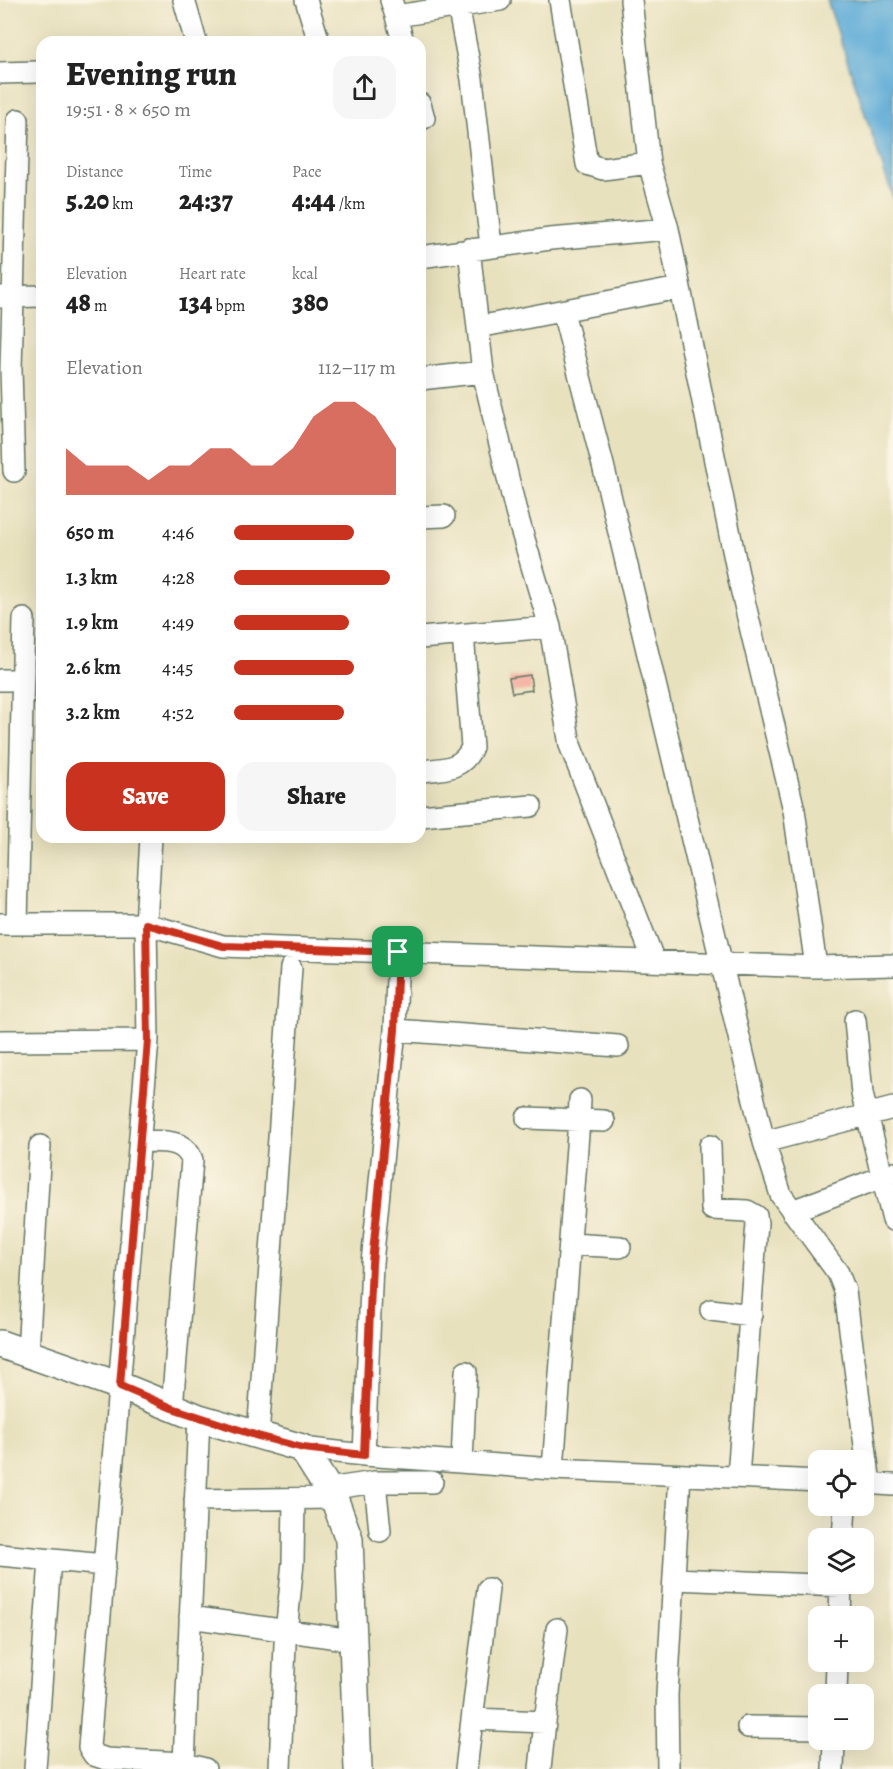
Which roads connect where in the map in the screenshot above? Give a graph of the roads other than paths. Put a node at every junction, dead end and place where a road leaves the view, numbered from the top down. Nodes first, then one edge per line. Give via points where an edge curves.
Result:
1 (184, 0) edge
2 (306, 0) edge
3 (500, 0) edge
4 (560, 0) edge
5 (631, 0) edge
6 (458, 4) edge
7 (394, 8) edge
8 (194, 36) edge
9 (317, 36) edge
10 (401, 36) edge
11 (36, 72) edge
12 (0, 73) edge
13 (18, 120) dead end
14 (649, 163) junction
15 (668, 229) junction
16 (491, 246) junction
17 (469, 249) junction
18 (426, 256) edge
19 (679, 288) junction
20 (36, 296) edge
21 (7, 297) edge
22 (563, 312) junction
23 (478, 327) junction
24 (483, 372) junction
25 (426, 379) edge
26 (14, 471) dead end
27 (444, 516) dead end
28 (426, 517) edge
29 (24, 619) dead end
30 (550, 627) junction
31 (463, 634) junction
32 (426, 637) edge
33 (0, 680) edge
34 (22, 680) junction
35 (426, 771) edge
36 (531, 806) dead end
37 (426, 815) edge
38 (151, 843) edge
39 (9, 924) edge
40 (146, 924) junction
41 (398, 952) junction
42 (654, 961) junction
43 (720, 964) junction
44 (893, 965) edge
45 (816, 967) junction
46 (291, 968) dead end
47 (855, 1020) dead end
48 (395, 1030) junction
49 (148, 1040) junction
50 (0, 1041) edge
51 (618, 1046) dead end
52 (893, 1108) edge
53 (579, 1110) junction
54 (867, 1115) junction
55 (526, 1118) dead end
56 (604, 1121) dead end
57 (140, 1141) junction
58 (764, 1142) junction
59 (40, 1146) dead end
60 (710, 1146) dead end
61 (888, 1175) edge
62 (792, 1211) junction
63 (893, 1220) edge
64 (570, 1244) junction
65 (620, 1247) dead end
66 (711, 1310) dead end
67 (751, 1315) junction
68 (0, 1344) edge
69 (28, 1353) junction
70 (466, 1371) dead end
71 (120, 1386) junction
72 (172, 1408) junction
73 (198, 1418) junction
74 (258, 1436) junction
75 (303, 1448) junction
76 (863, 1450) edge
77 (364, 1455) junction
78 (462, 1462) junction
79 (553, 1469) junction
80 (680, 1474) junction
81 (738, 1477) junction
82 (808, 1480) edge
83 (375, 1482) junction
84 (432, 1482) dead end
85 (874, 1484) edge
86 (893, 1485) edge
87 (331, 1493) junction
88 (294, 1499) junction
89 (195, 1500) junction
90 (380, 1531) dead end
91 (0, 1555) edge
92 (50, 1560) junction
93 (105, 1565) junction
94 (674, 1579) junction
95 (808, 1584) edge
96 (488, 1589) dead end
97 (190, 1617) junction
98 (557, 1629) dead end
99 (286, 1631) junction
100 (352, 1640) junction
101 (472, 1719) junction
102 (545, 1722) junction
103 (748, 1727) dead end
104 (808, 1728) edge
105 (834, 1750) edge
106 (184, 1763) junction
107 (35, 1769) edge
108 (205, 1769) edge
109 (280, 1769) edge
110 (358, 1769) edge
111 (466, 1769) edge
112 (540, 1769) edge
113 (668, 1769) edge
114 (833, 1769) edge

1 - 8 street
2 - 9 street
3 - 6 street
4 - 14 street via 587,164 603,170
5 - 14 street
6 - 7 street
6 - 16 street via 472,79
7 - 10 street
11 - 12 street
13 - 21 street
14 - 15 street
15 - 16 street
15 - 19 street
16 - 17 street
17 - 18 street
17 - 23 street
19 - 22 street
19 - 45 street via 740,584 794,810
20 - 21 street
21 - 26 street
22 - 23 street
22 - 43 street via 603,465
23 - 24 street
24 - 25 street
24 - 30 street via 516,512
27 - 28 street
29 - 34 street
30 - 31 street
30 - 42 street via 570,745
31 - 32 street
31 - 35 street via 472,747 467,759 450,769
33 - 34 street
34 - 39 street
36 - 37 street
38 - 40 street
39 - 40 street
40 - 41 street via 223,946
40 - 49 street
41 - 42 street
41 - 48 street
42 - 43 street
43 - 45 street
43 - 58 street
44 - 45 street
46 - 74 street
47 - 54 street
48 - 51 street
48 - 77 street via 372,1263
49 - 50 street
49 - 57 street
52 - 54 street
53 - 55 street
53 - 56 street
53 - 64 street
54 - 58 street
54 - 61 street
57 - 71 street
57 - 72 street via 182,1144 192,1160
58 - 62 street via 781,1196
59 - 69 street
60 - 67 street via 712,1209 747,1210 756,1216
61 - 62 street
61 - 63 street
62 - 76 street via 838,1273 845,1291
64 - 65 street
64 - 79 street
66 - 67 street
67 - 81 street
68 - 69 main road
69 - 71 main road
70 - 78 street
71 - 72 main road
71 - 93 street
72 - 73 main road
73 - 74 main road
73 - 89 street
74 - 75 main road
75 - 77 street
75 - 87 main road
77 - 78 street
78 - 79 street
79 - 80 street
80 - 81 street
80 - 94 street
81 - 82 street
83 - 84 street
83 - 87 street
83 - 90 street
85 - 86 street
87 - 88 street
87 - 100 main road via 349,1539
88 - 89 street
88 - 99 street
89 - 97 street
91 - 92 street
92 - 93 street
92 - 107 street
93 - 106 street via 89,1747 94,1755 106,1759
94 - 95 street
94 - 113 street via 667,1695
96 - 101 street
97 - 99 street
97 - 106 street
98 - 102 street
99 - 100 street
99 - 109 street
100 - 110 main road
101 - 102 street
101 - 111 street
102 - 112 street
103 - 104 street
105 - 114 street
106 - 108 street

